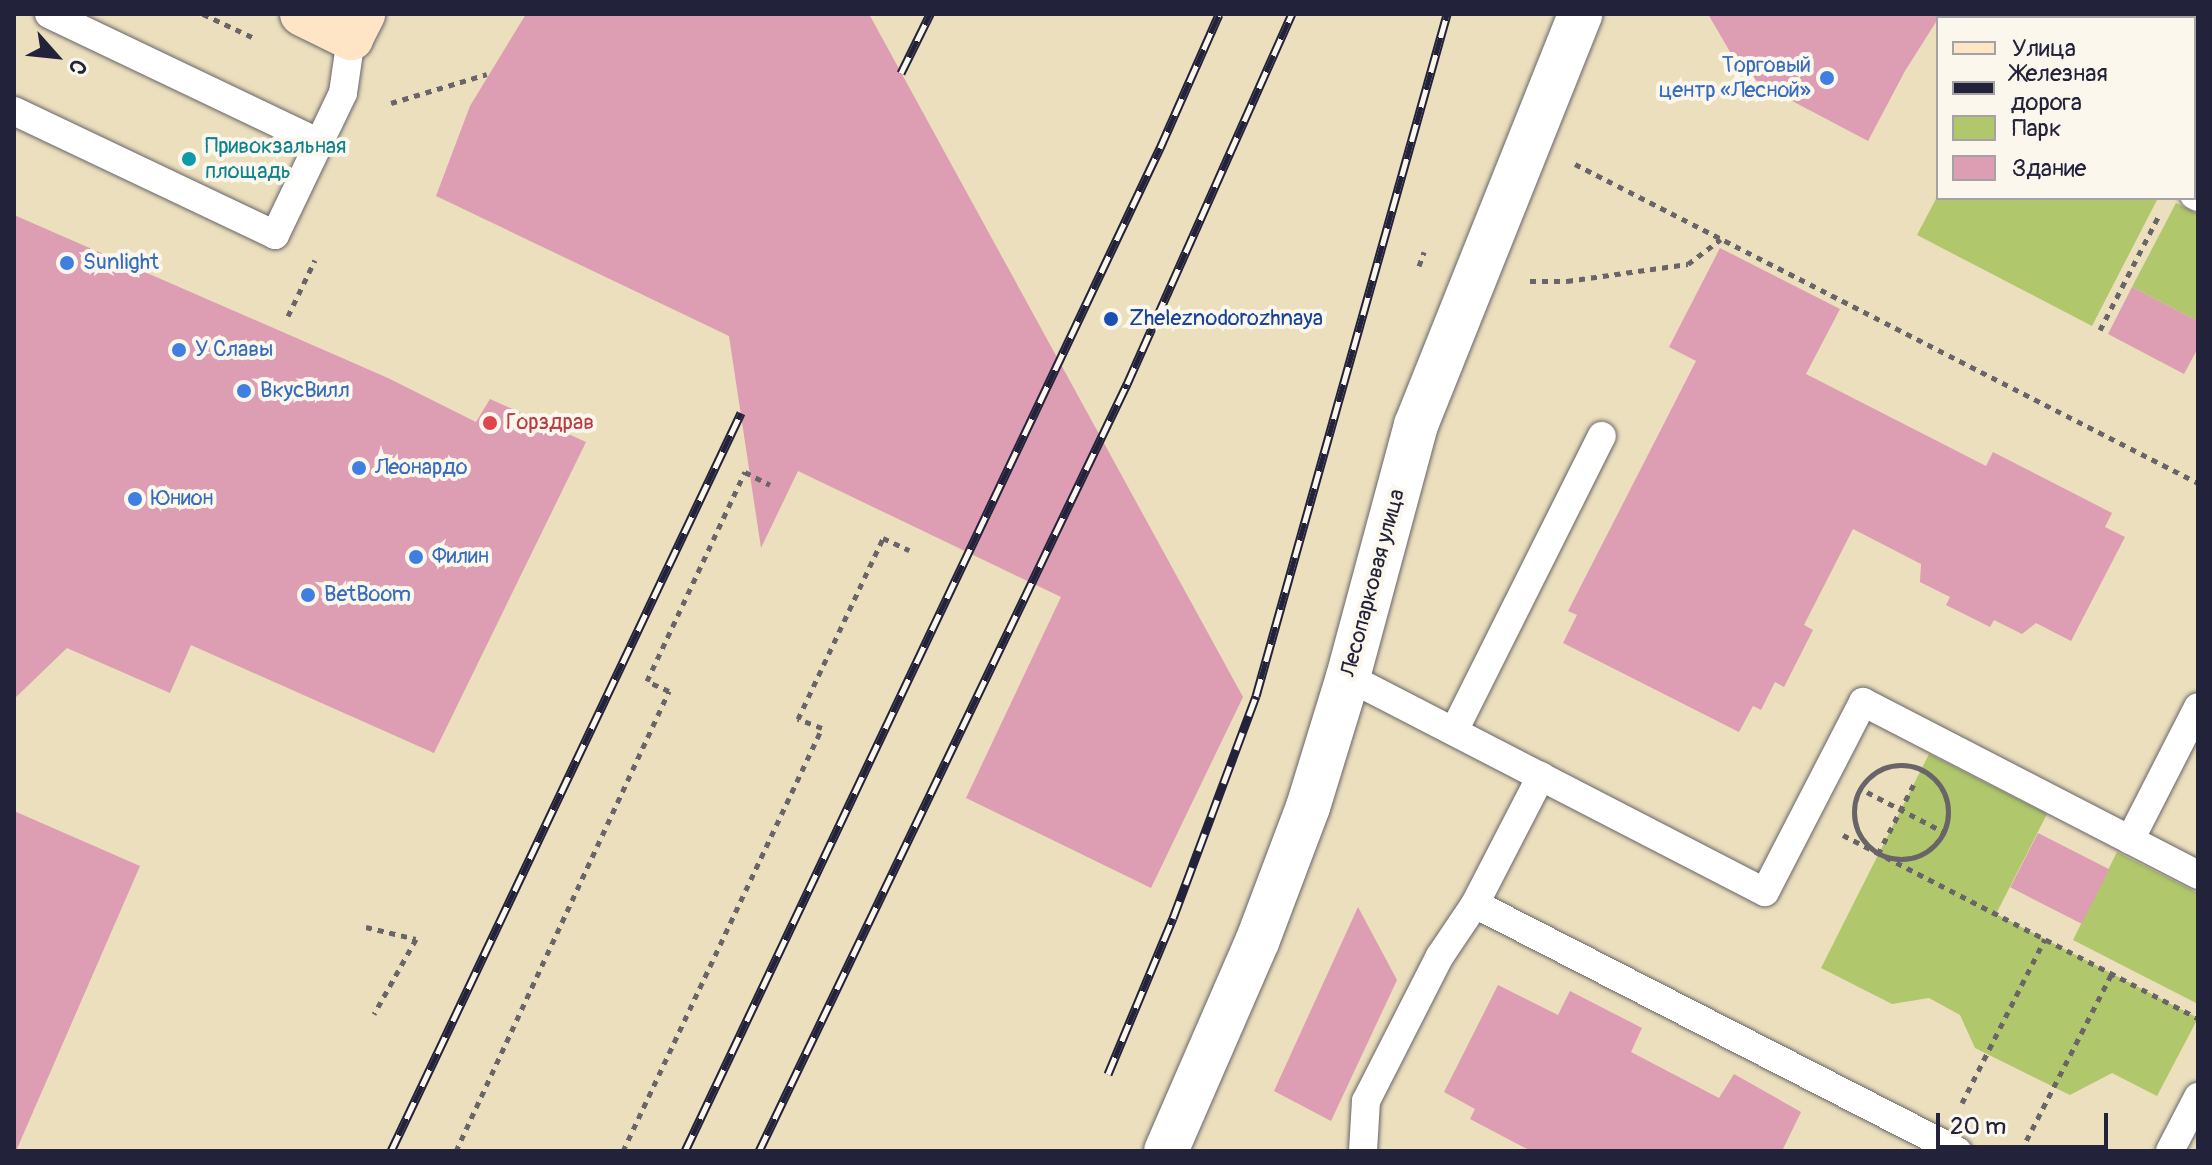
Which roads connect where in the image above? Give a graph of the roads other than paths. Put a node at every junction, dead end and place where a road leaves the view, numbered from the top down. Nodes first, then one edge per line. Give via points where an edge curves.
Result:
1 (49, 14) edge
2 (302, 14) edge
3 (1580, 14) edge
4 (357, 26) edge
5 (14, 111) edge
6 (320, 143) junction
7 (1602, 436) dead end
8 (1348, 677) junction
9 (2198, 707) edge
10 (1454, 731) junction
11 (1541, 776) junction
12 (2130, 840) junction
13 (2198, 875) edge
14 (1475, 904) junction
15 (2198, 1097) edge
16 (1949, 1147) edge
17 (1166, 1151) edge
18 (1363, 1151) edge
19 (2170, 1151) edge

1 - 6 lane
2 - 4 street
3 - 8 street, Лесопарковая улица via 1416,425
4 - 6 lane via 343,93
5 - 6 lane via 275,235
7 - 10 lane
8 - 10 lane
8 - 17 street, Лесопарковая улица via 1308,807 1257,942
9 - 12 lane
10 - 11 lane
11 - 12 lane via 1765,892 1863,702
11 - 14 lane
12 - 13 lane
14 - 16 lane
14 - 18 lane via 1440,956 1366,1101
15 - 19 lane

